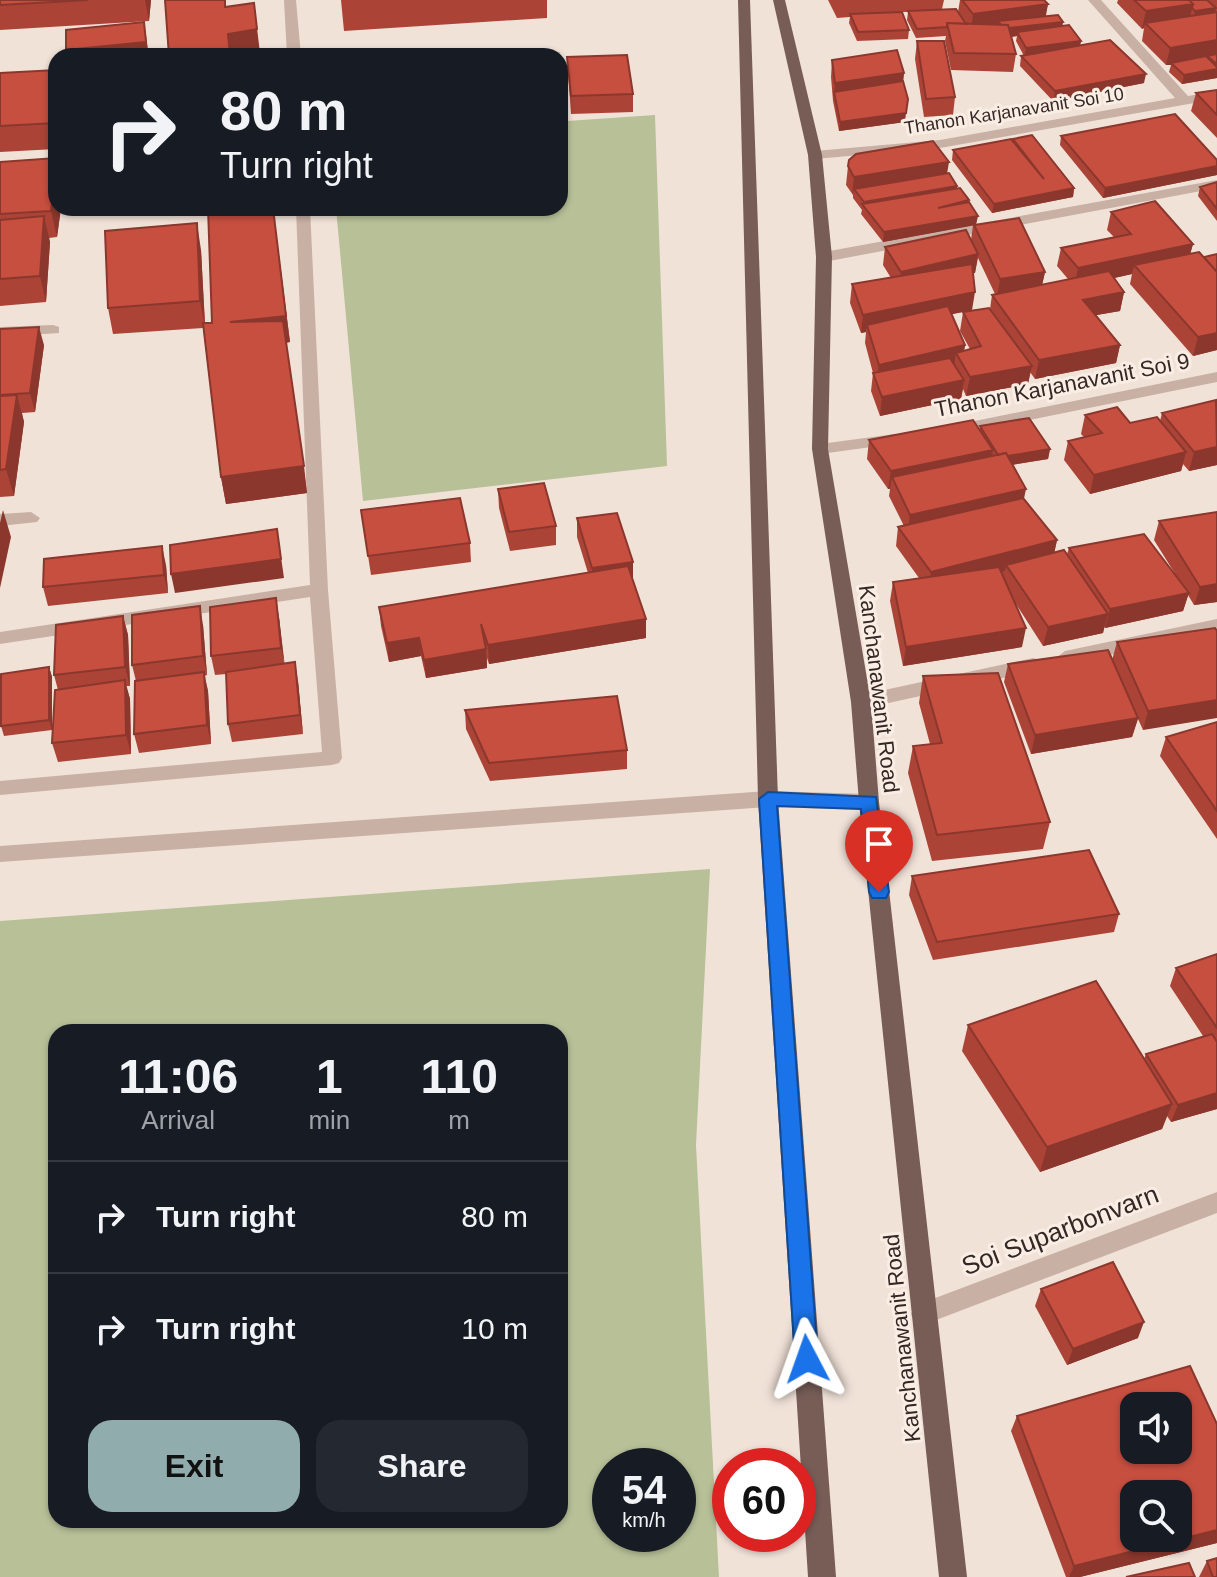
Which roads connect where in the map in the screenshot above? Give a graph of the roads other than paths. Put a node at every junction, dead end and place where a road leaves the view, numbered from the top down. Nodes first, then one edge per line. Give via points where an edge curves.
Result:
1 (290, 0) edge
2 (744, 0) edge
3 (779, 0) edge
4 (1094, 0) edge
5 (293, 48) edge
6 (1217, 95) edge
7 (1185, 101) junction
8 (815, 155) junction
9 (1217, 184) edge
10 (303, 216) edge
11 (824, 257) junction
12 (53, 330) dead end
13 (0, 332) edge
14 (1217, 377) edge
15 (820, 449) junction
16 (31, 518) dead end
17 (0, 520) edge
18 (319, 590) junction
19 (1217, 625) edge
20 (0, 638) edge
21 (861, 702) junction
22 (0, 788) edge
23 (768, 799) junction
24 (869, 802) junction
25 (0, 854) edge
26 (1217, 1202) edge
27 (923, 1314) junction
28 (822, 1577) edge
29 (953, 1577) edge

1 - 5 street
2 - 23 main road
3 - 8 main road, Kanchanawanit Road
4 - 7 street
6 - 7 street, Thanon Karjanavanit Soi 10
7 - 8 street, Thanon Karjanavanit Soi 10 via 940,144
8 - 11 main road, Kanchanawanit Road
9 - 11 street
10 - 18 street
11 - 15 main road, Kanchanawanit Road
12 - 13 street
14 - 15 street, Thanon Karjanavanit Soi 9 via 972,428
15 - 21 main road, Kanchanawanit Road
16 - 17 street
18 - 20 street
18 - 22 street via 332,758
19 - 21 street
21 - 24 main road, Kanchanawanit Road
23 - 24 street
23 - 25 street
23 - 28 main road
24 - 27 main road, Kanchanawanit Road
26 - 27 street, Soi Suparbonvarn
27 - 29 main road, Kanchanawanit Road

